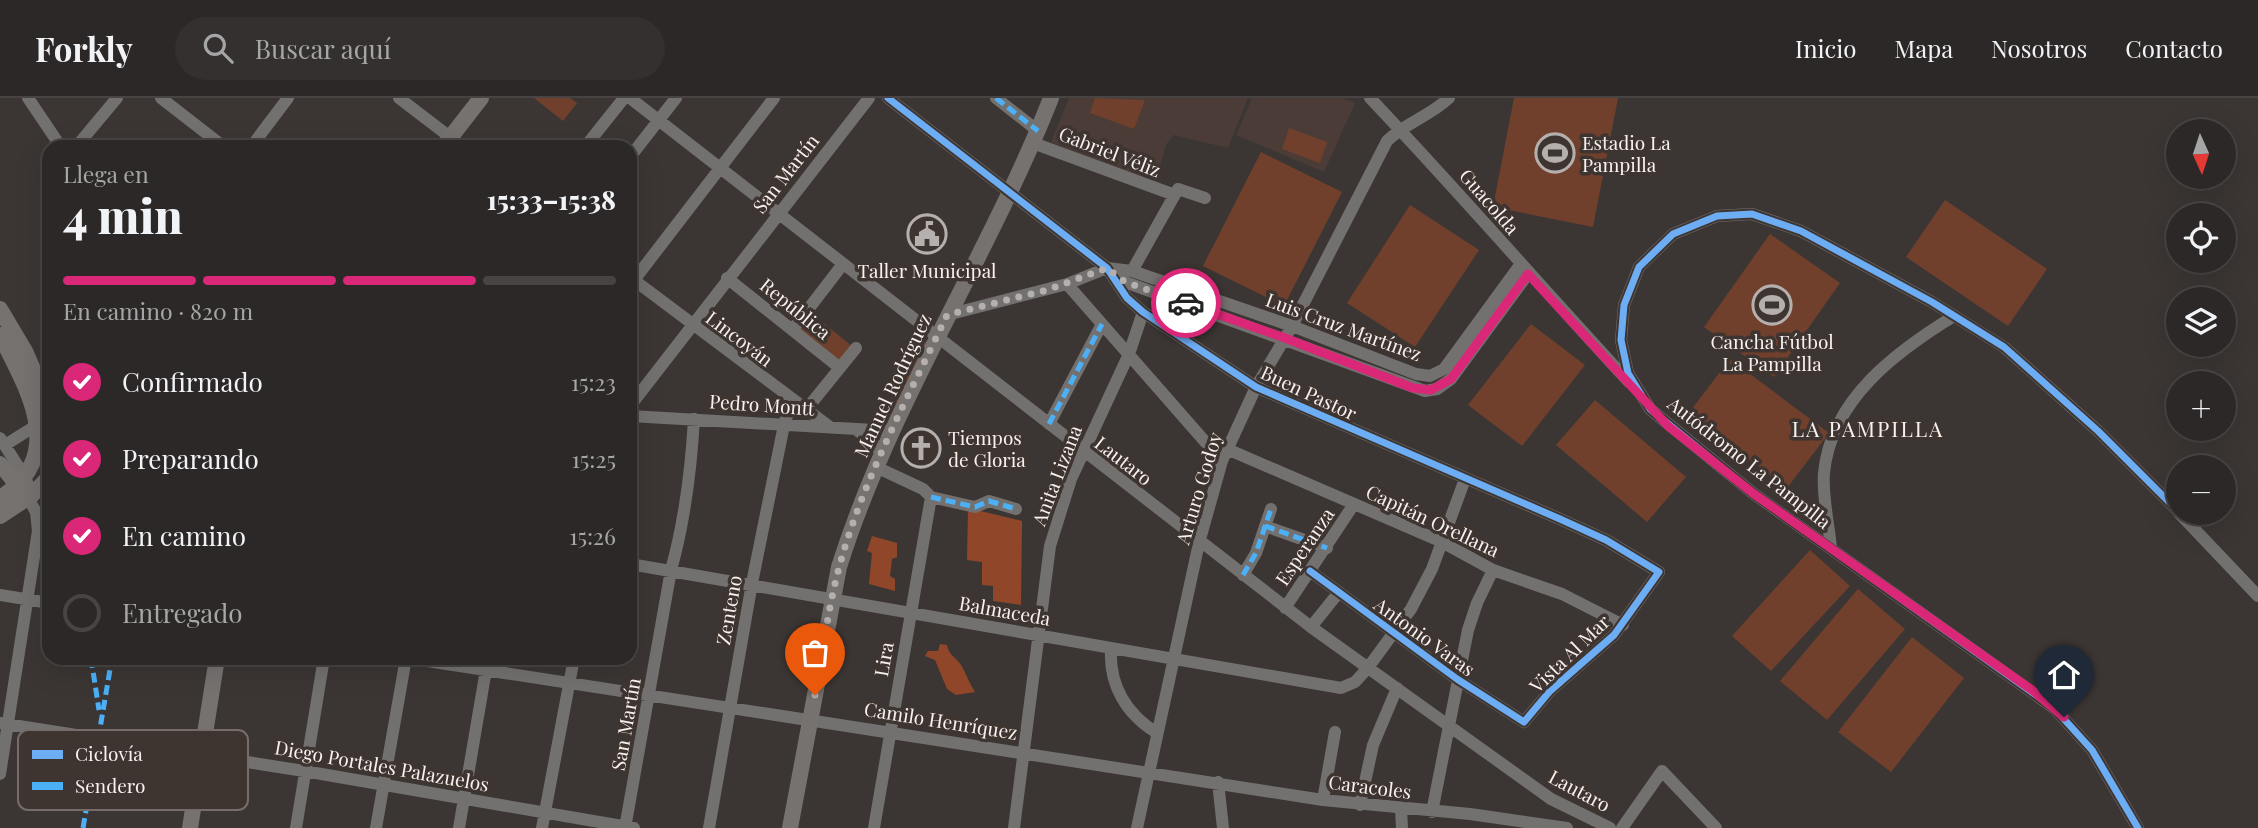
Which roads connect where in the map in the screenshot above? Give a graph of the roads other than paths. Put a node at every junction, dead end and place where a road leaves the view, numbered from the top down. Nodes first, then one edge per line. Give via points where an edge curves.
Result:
1 (28, 98) edge
2 (117, 98) edge
3 (161, 98) edge
4 (288, 98) edge
5 (399, 98) edge
6 (481, 98) edge
7 (624, 98) edge
8 (631, 98) edge
9 (676, 98) edge
10 (774, 98) edge
11 (869, 98) edge
12 (888, 98) edge
13 (996, 98) edge
14 (1051, 98) edge
15 (1370, 98) edge
16 (1449, 98) edge
17 (659, 120) junction
18 (1399, 129) junction
19 (1035, 137) junction
20 (56, 140) edge
21 (82, 140) edge
22 (215, 140) edge
23 (256, 140) edge
24 (447, 140) edge
25 (455, 140) edge
26 (591, 140) edge
27 (637, 148) edge
28 (719, 167) junction
29 (1010, 194) junction
30 (1172, 194) junction
31 (1205, 198) dead end
32 (778, 213) junction
33 (843, 264) junction
34 (1107, 268) junction
35 (1524, 269) junction
36 (1132, 271) junction
37 (637, 272) edge
38 (727, 278) junction
39 (637, 282) edge
40 (1067, 284) junction
41 (0, 309) edge
42 (1143, 312) junction
43 (947, 315) junction
44 (1954, 316) junction
45 (1102, 324) junction
46 (691, 326) junction
47 (793, 329) junction
48 (1620, 329) junction
49 (1581, 330) junction
50 (1289, 332) junction
51 (0, 335) edge
52 (937, 338) junction
53 (856, 348) dead end
54 (1129, 354) junction
55 (840, 368) junction
56 (1256, 387) junction
57 (42, 390) edge
58 (1638, 393) junction
59 (637, 397) edge
60 (792, 401) junction
61 (805, 411) junction
62 (637, 415) edge
63 (694, 419) junction
64 (1049, 424) junction
65 (37, 425) junction
66 (784, 425) junction
67 (830, 428) junction
68 (855, 429) junction
69 (891, 431) junction
70 (2, 441) edge
71 (1083, 452) junction
72 (1224, 455) junction
73 (879, 461) junction
74 (0, 464) edge
75 (1465, 479) junction
76 (42, 481) edge
77 (26, 489) junction
78 (931, 497) junction
79 (0, 498) edge
80 (2166, 499) edge
81 (1354, 504) junction
82 (1017, 509) dead end
83 (1271, 509) dead end
84 (0, 516) edge
85 (2191, 525) edge
86 (1265, 526) junction
87 (42, 527) edge
88 (42, 540) edge
89 (1440, 541) junction
90 (1199, 543) junction
91 (1327, 548) junction
92 (1831, 548) junction
93 (637, 565) edge
94 (671, 570) junction
95 (1493, 570) junction
96 (1310, 571) junction
97 (1659, 572) joint
98 (1243, 575) junction
99 (752, 583) junction
100 (1339, 592) junction
101 (0, 595) edge
102 (2258, 596) edge
103 (833, 598) junction
104 (28, 600) junction
105 (42, 602) edge
106 (1285, 608) junction
107 (911, 612) junction
108 (1623, 625) junction
109 (1311, 627) junction
110 (1393, 634) junction
111 (1039, 635) junction
112 (1111, 649) junction
113 (1174, 660) junction
114 (216, 665) edge
115 (323, 665) edge
116 (406, 665) edge
117 (486, 665) edge
118 (490, 665) edge
119 (573, 665) edge
120 (1367, 669) junction
121 (1457, 679) junction
122 (569, 683) junction
123 (1397, 688) junction
124 (650, 695) junction
125 (731, 708) junction
126 (810, 720) junction
127 (1524, 722) joint
128 (4, 724) edge
129 (1447, 724) junction
130 (42, 730) edge
131 (205, 730) edge
132 (890, 732) junction
133 (1335, 732) dead end
134 (1157, 733) junction
135 (1024, 753) junction
136 (248, 762) edge
137 (304, 771) junction
138 (1149, 772) junction
139 (0, 774) edge
140 (1218, 782) junction
141 (383, 785) junction
142 (465, 799) junction
143 (1323, 800) junction
144 (1360, 804) junction
145 (1401, 809) junction
146 (193, 810) edge
147 (1432, 812) junction
148 (545, 813) junction
149 (1470, 814) junction
150 (1511, 824) edge
151 (628, 827) edge
152 (190, 828) edge
153 (296, 828) edge
154 (376, 828) edge
155 (459, 828) edge
156 (542, 828) edge
157 (709, 828) edge
158 (790, 828) edge
159 (874, 828) edge
160 (1014, 828) edge
161 (1137, 828) edge
162 (1223, 828) edge
163 (1402, 828) edge
164 (1471, 828) edge
165 (1567, 828) edge
166 (1610, 828) edge
167 (1622, 828) edge
168 (1716, 828) edge
169 (2138, 828) edge

1 - 20 street
2 - 21 street
3 - 22 street
4 - 23 street
5 - 24 street
6 - 25 main road
7 - 26 street
8 - 17 street, Lautaro
9 - 17 street
10 - 28 street
11 - 32 street, San Martín
12 - 29 street, Buen Pastor
13 - 19 street, Gabriel Véliz
14 - 19 main road, Manuel Rodríguez
15 - 18 street, Guacolda
16 - 18 street, Arturo Godoy via 1431,115
17 - 27 street
17 - 28 street, Lautaro
18 - 35 street, Guacolda
18 - 50 street, Arturo Godoy via 1375,160
19 - 29 main road, Manuel Rodríguez
19 - 30 street, Gabriel Véliz
28 - 32 street, Lautaro
28 - 37 street
29 - 34 street, Buen Pastor
29 - 43 main road, Manuel Rodríguez
30 - 31 street, Gabriel Véliz via 1184,188
30 - 36 street
32 - 33 street, Lautaro
32 - 38 street, San Martín
33 - 47 street
33 - 52 street, Lautaro
34 - 36 street, Luis Cruz Martínez
34 - 40 street, Luis Cruz Martínez
34 - 42 street, Buen Pastor via 1127,298
34 - 50 street, Luis Cruz Martínez via 1125,282
35 - 49 street, Guacolda
35 - 50 street, Luis Cruz Martínez via 1451,379 1431,390 1413,388
36 - 50 street, Luis Cruz Martínez
38 - 46 street, San Martín
38 - 47 street, República
39 - 46 street, Lincoyán
40 - 43 street, Luis Cruz Martínez
40 - 45 street, Capitán Orellana
41 - 57 main road
42 - 54 street, Anita Lizana
42 - 56 street, Buen Pastor
43 - 52 main road, Manuel Rodríguez
44 - 48 street, Autódromo La Pampilla via 1801,231 1764,216 1729,214 1683,228 1654,249 1631,282
44 - 80 street, Autódromo La Pampilla via 2004,347 2098,430
44 - 92 street, Autódromo La Pampilla via 1905,347 1872,376 1839,426 1824,470
45 - 54 street, Capitán Orellana
45 - 64 street
46 - 59 street, San Martín
46 - 60 street, Lincoyán
47 - 55 street, República
48 - 49 street via 1616,338 1604,342
48 - 58 street, Autódromo La Pampilla via 1625,362
49 - 58 street, Guacolda
50 - 56 street, Arturo Godoy
51 - 65 main road
52 - 64 street, Lautaro
52 - 69 main road, Manuel Rodríguez
53 - 55 street
54 - 71 street, Anita Lizana
54 - 72 street, Capitán Orellana
55 - 61 street
56 - 72 street, Arturo Godoy
56 - 75 street, Buen Pastor
58 - 92 street, Autódromo La Pampilla via 1668,426
60 - 61 street, Lincoyán
60 - 66 street, Zenteno
61 - 67 street, Lincoyán
62 - 63 street, Pedro Montt
63 - 66 street, Pedro Montt
63 - 94 street, San Martín via 691,473
64 - 71 street, Lautaro
65 - 70 street
65 - 77 main road via 37,455
66 - 67 street, Pedro Montt
66 - 99 street, Zenteno
67 - 68 street, Pedro Montt
68 - 69 street, Pedro Montt
68 - 73 street via 871,440
69 - 73 main road, Manuel Rodríguez
70 - 77 street
71 - 90 street, Lautaro
71 - 111 street, Anita Lizana via 1062,501 1050,547
72 - 81 street, Capitán Orellana
72 - 90 street, Arturo Godoy
73 - 78 street
73 - 103 main road, Manuel Rodríguez via 846,543
74 - 77 main road
75 - 89 street
75 - 97 street, Buen Pastor via 1606,540
76 - 77 main road
77 - 79 main road
77 - 84 main road
77 - 87 street
78 - 82 street via 975,507 989,501
78 - 107 street, Lira
81 - 89 street, Capitán Orellana
81 - 91 street, Esperanza
83 - 86 street
85 - 102 street, Autódromo La Pampilla
86 - 91 street
86 - 98 street
88 - 104 street
89 - 95 street, Capitán Orellana
89 - 110 street via 1422,589
90 - 98 street, Lautaro
90 - 113 street, Arturo Godoy
91 - 96 street, Esperanza
92 - 169 street, Autódromo La Pampilla via 2054,708 2097,758
93 - 94 street, Balmaceda
94 - 99 street, Balmaceda
94 - 124 street, San Martín
95 - 108 street, Capitán Orellana via 1562,594
95 - 121 street via 1476,603
96 - 100 street, Antonio Varas
96 - 106 street, Esperanza
97 - 108 street, Vista Al Mar
98 - 106 street, Lautaro
99 - 103 street, Balmaceda
99 - 125 street, Zenteno
100 - 109 street
100 - 110 street, Antonio Varas
101 - 104 street
103 - 107 street, Balmaceda
103 - 126 main road, Manuel Rodríguez
104 - 105 street
104 - 128 street
106 - 109 street, Lautaro
107 - 111 street, Balmaceda
107 - 132 street, Lira
108 - 127 street, Vista Al Mar via 1550,691
109 - 120 street, Lautaro
110 - 120 street
110 - 121 street, Antonio Varas
111 - 112 street, Balmaceda
111 - 135 street, Anita Lizana
112 - 113 street, Balmaceda
112 - 134 street via 1119,694 1139,720
113 - 120 street, Balmaceda via 1336,688 1350,685
113 - 134 street, Arturo Godoy
114 - 131 main road
115 - 137 street
116 - 141 street
117 - 142 street
118 - 122 street, Camilo Henríquez
119 - 122 street
120 - 123 street, Lautaro
121 - 127 street, Antonio Varas
121 - 129 street
122 - 124 street, Camilo Henríquez
122 - 148 street
123 - 129 street, Lautaro
123 - 144 street via 1373,745
124 - 125 street, Camilo Henríquez
124 - 151 street, San Martín
125 - 126 street, Camilo Henríquez
125 - 157 street, Zenteno
126 - 132 street, Camilo Henríquez
126 - 158 main road, Manuel Rodríguez
128 - 130 street, Diego Portales Palazuelos
128 - 139 street
129 - 147 street
129 - 166 street, Lautaro via 1551,799
132 - 135 street, Camilo Henríquez
132 - 159 street, Lira
133 - 143 street
134 - 138 street, Arturo Godoy
135 - 138 street, Camilo Henríquez
135 - 160 street, Anita Lizana
136 - 137 street, Diego Portales Palazuelos
137 - 141 street, Diego Portales Palazuelos
137 - 153 street
138 - 140 street, Camilo Henríquez
138 - 161 street, Arturo Godoy
140 - 143 street, Caracoles
140 - 162 street
141 - 142 street, Diego Portales Palazuelos
141 - 154 street
142 - 148 street, Diego Portales Palazuelos
142 - 155 street
143 - 144 street, Caracoles
144 - 145 street, Caracoles
145 - 147 street, Caracoles
145 - 163 street
146 - 152 main road
147 - 149 street, Caracoles
148 - 151 street, Diego Portales Palazuelos
148 - 156 street
149 - 150 street, Caracoles
149 - 164 street
150 - 165 street
167 - 168 street via 1662,771

